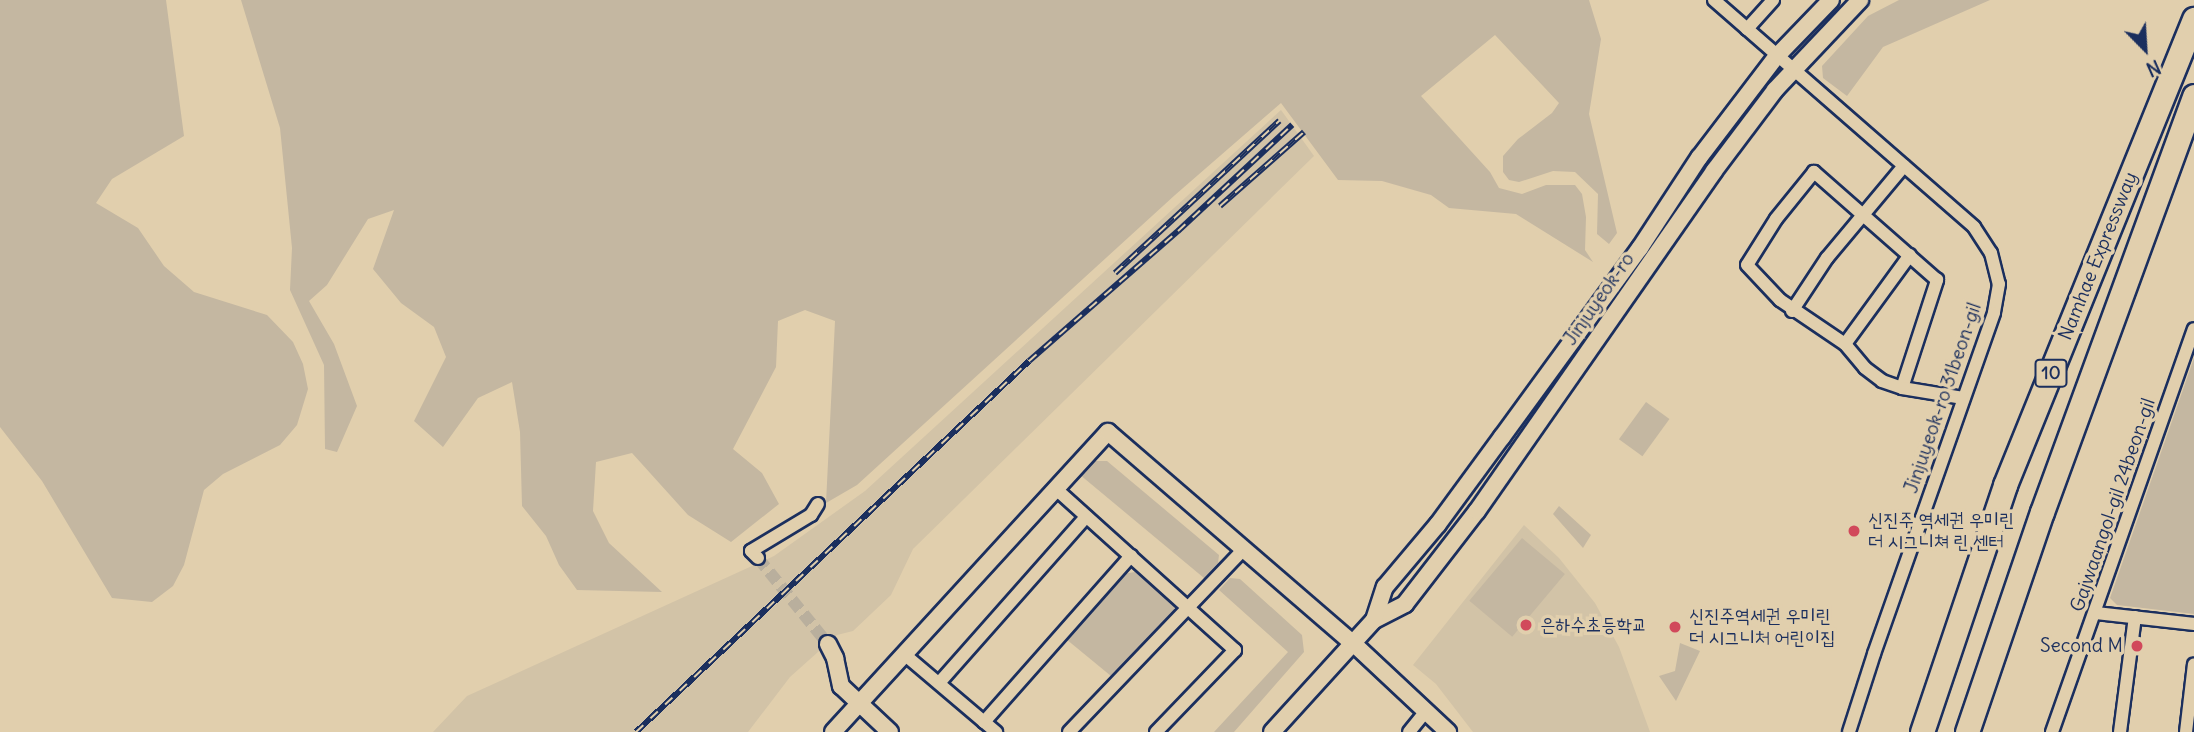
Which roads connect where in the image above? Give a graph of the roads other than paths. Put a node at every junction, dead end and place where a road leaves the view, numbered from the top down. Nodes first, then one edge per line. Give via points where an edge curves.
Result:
1 (1714, 0) edge
2 (1773, 0) edge
3 (1831, 0) edge
4 (1860, 0) edge
5 (2194, 19) edge
6 (1747, 29) junction
7 (1776, 57) junction
8 (1791, 71) junction
9 (2194, 96) edge
10 (1904, 166) junction
11 (1863, 214) junction
12 (1910, 255) junction
13 (1792, 311) junction
14 (2194, 329) edge
15 (1845, 344) junction
16 (1902, 388) junction
17 (1963, 398) junction
18 (1056, 489) junction
19 (818, 505) dead end
20 (1086, 517) junction
21 (1244, 549) junction
22 (1131, 556) junction
23 (758, 558) dead end
24 (1188, 607) junction
25 (2096, 613) junction
26 (2135, 617) junction
27 (1374, 620) junction
28 (2194, 624) edge
29 (828, 644) tunnel mouth
30 (1354, 644) junction
31 (904, 654) junction
32 (2194, 664) edge
33 (939, 683) junction
34 (857, 704) junction
35 (1427, 710) junction
36 (984, 722) junction
37 (833, 732) edge
38 (890, 732) edge
39 (996, 732) edge
40 (1069, 732) edge
41 (1156, 732) edge
42 (1272, 732) edge
43 (1409, 732) edge
44 (1448, 732) edge
45 (1849, 732) edge
46 (1922, 732) edge
47 (1966, 732) edge
48 (2052, 732) edge
49 (2120, 732) edge
50 (2186, 732) edge

1 - 6 street, Jinjuyeok-ro 31beon-gil
2 - 6 street
3 - 7 street, Jinjuyeok-ro
4 - 8 street, Jinjuyeok-ro
5 - 46 highway, Namhae Expressway / 10 via 2005,485
6 - 7 street, Jinjuyeok-ro 31beon-gil
7 - 8 street, Jinjuyeok-ro 31beon-gil
7 - 27 street, Jinjuyeok-ro via 1486,458 1385,587
8 - 10 street, Jinjuyeok-ro 31beon-gil
8 - 27 street, Jinjuyeok-ro via 1714,171 1477,511 1405,604
9 - 47 highway, Namhae Expressway / 10
10 - 11 street
10 - 17 street, Jinjuyeok-ro 31beon-gil via 1974,227 1991,253 1999,284 1994,313
11 - 12 street
11 - 13 street
11 - 13 street via 1814,172 1776,219 1747,265
12 - 15 street
12 - 16 street via 1932,273 1937,288
13 - 15 street
14 - 25 street, Gajwaangol-gil 24beon-gil
15 - 16 street via 1882,382
16 - 17 street
17 - 45 street, Jinjuyeok-ro 31beon-gil
18 - 20 street
18 - 21 street via 1108,432
18 - 31 street
19 - 23 street via 811,515 751,551
20 - 22 street
20 - 33 street
21 - 24 street
21 - 30 street
22 - 24 street
22 - 36 street
24 - 40 street
24 - 41 street via 1235,650
25 - 26 street
25 - 48 street, Gajwaangol-gil 24beon-gil
26 - 28 street
26 - 49 street
27 - 30 street, Jinjuyeok-ro
29 - 34 street via 841,686
30 - 35 street
30 - 42 street, Jinjuyeok-ro
31 - 33 street
31 - 34 street
32 - 50 street
33 - 36 street
34 - 37 street
34 - 38 street
35 - 43 street
35 - 44 street
36 - 39 street

